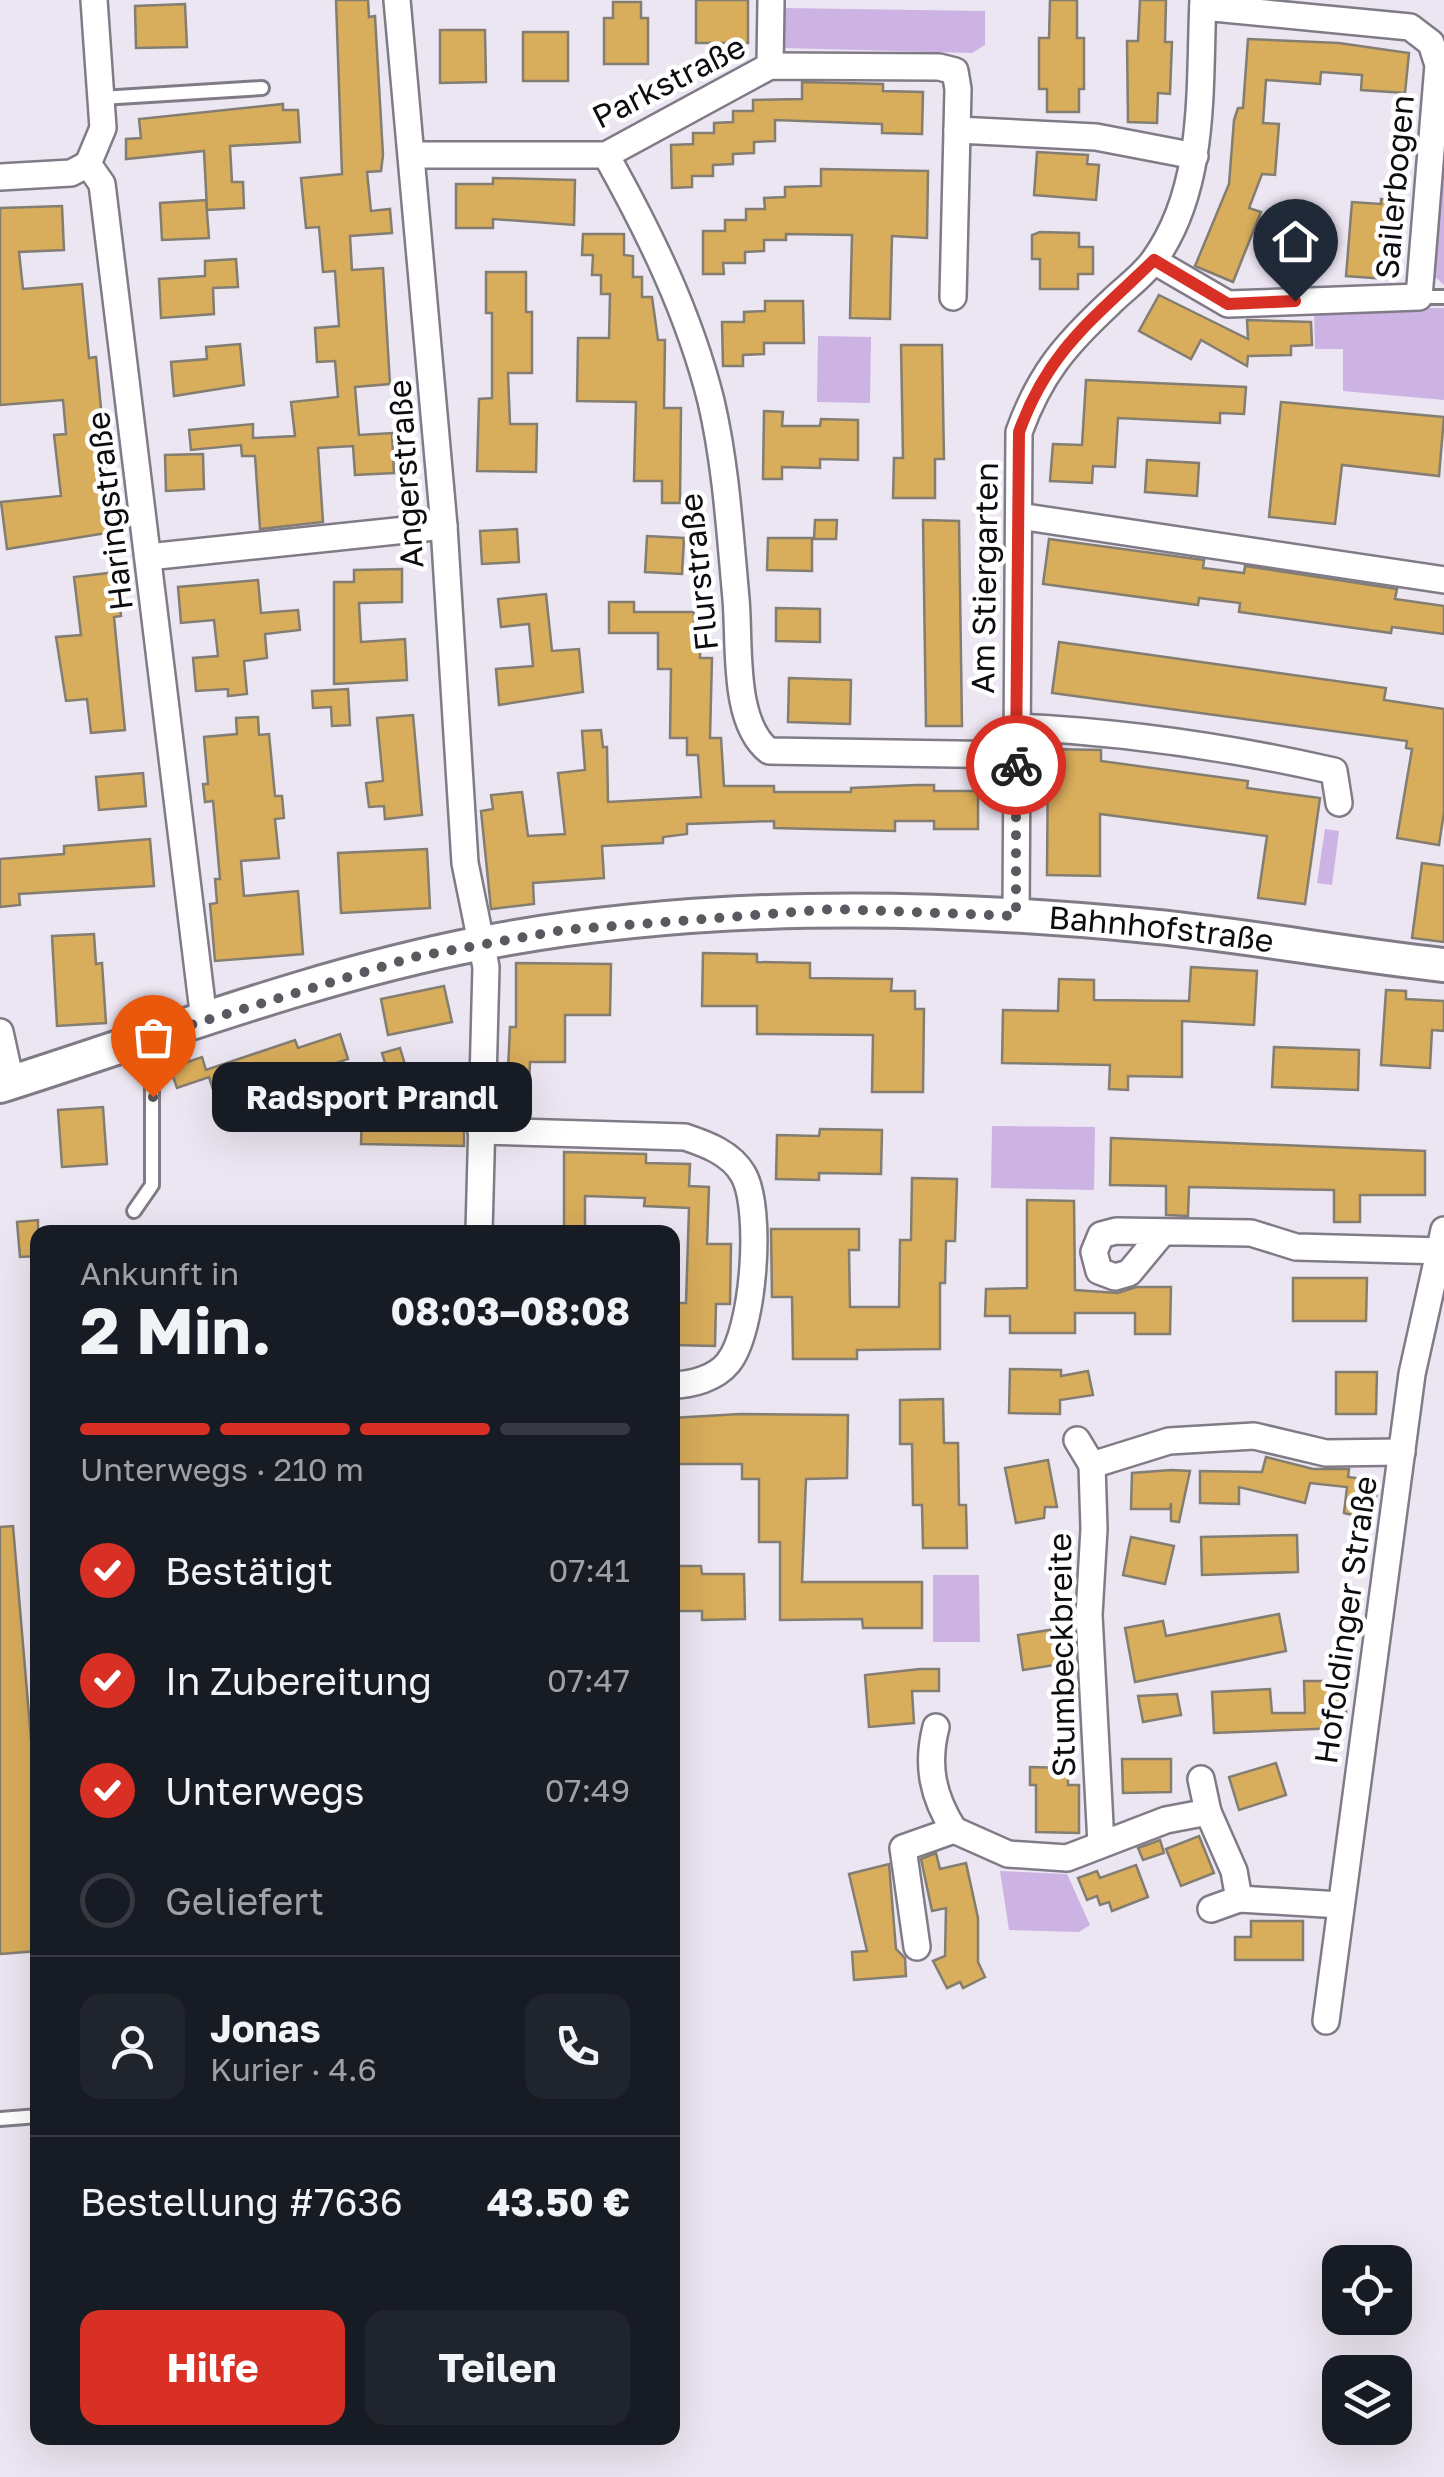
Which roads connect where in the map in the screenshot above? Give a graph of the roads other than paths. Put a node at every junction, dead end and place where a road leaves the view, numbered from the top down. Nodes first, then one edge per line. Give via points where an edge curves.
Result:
1 (94, 0) edge
2 (397, 0) edge
3 (771, 0) edge
4 (1203, 3) edge
5 (770, 66) junction
6 (262, 88) dead end
7 (100, 98) junction
8 (957, 130) junction
9 (413, 155) junction
10 (606, 156) junction
11 (1195, 156) junction
12 (88, 164) junction
13 (0, 177) edge
14 (1154, 260) junction
15 (953, 297) dead end
16 (1432, 297) edge
17 (1019, 516) junction
18 (444, 526) junction
19 (148, 558) junction
20 (1444, 580) edge
21 (1016, 727) junction
22 (1016, 755) junction
23 (1338, 803) dead end
24 (1016, 916) junction
25 (480, 943) junction
26 (1444, 965) edge
27 (204, 1020) junction
28 (0, 1032) edge
29 (145, 1039) junction
30 (5, 1084) edge
31 (481, 1132) junction
32 (134, 1211) dead end
33 (479, 1225) edge
34 (1163, 1232) dead end
35 (1442, 1244) edge
36 (680, 1383) edge
37 (1077, 1440) dead end
38 (1402, 1452) junction
39 (1092, 1465) junction
40 (936, 1727) dead end
41 (1201, 1779) dead end
42 (1208, 1812) junction
43 (954, 1830) junction
44 (1101, 1844) junction
45 (1239, 1899) junction
46 (1342, 1905) junction
47 (1211, 1909) dead end
48 (917, 1947) dead end
49 (1326, 2022) dead end
50 (30, 2117) edge
51 (0, 2119) edge

1 - 7 street
2 - 9 street, Angerstraße
3 - 5 street
4 - 11 street, Am Stiergarten
4 - 16 street, Sailerbogen via 1410,28 1431,43 1438,65
5 - 8 street, Parkstraße via 954,71
5 - 10 street, Parkstraße
6 - 7 lane
7 - 12 street via 101,142
8 - 11 street via 1096,137
8 - 15 street, Parkstraße
9 - 10 street, Parkstraße
9 - 18 street, Angerstraße
10 - 22 street, Flurstraße via 654,242 711,403 753,738 769,751
11 - 14 street, Am Stiergarten
12 - 13 street via 71,173
12 - 19 street, Haringstraße via 102,184
14 - 16 street, Sailerbogen via 1228,304
14 - 17 street, Am Stiergarten via 1082,329 1036,386 1019,432
17 - 20 street
17 - 21 street, Am Stiergarten
18 - 19 street
18 - 25 street, Angerstraße via 465,863
19 - 27 street, Haringstraße
21 - 22 street, Am Stiergarten
21 - 23 street via 1104,731 1334,772
22 - 24 street, Am Stiergarten
24 - 25 street, Bahnhofstraße via 833,909 648,921
24 - 26 street, Bahnhofstraße via 1138,924
25 - 27 street, Bahnhofstraße
25 - 31 street, Angerstraße via 486,967
27 - 29 street, Bahnhofstraße
28 - 30 street
29 - 30 street, Bahnhofstraße
29 - 32 lane via 152,1068 152,1186
31 - 33 street, Angerstraße
31 - 36 street via 685,1137 712,1146 743,1174 752,1260 739,1343 732,1359 709,1378
34 - 35 street via 1251,1233 1296,1247
35 - 38 street, Hofoldinger Straße via 1418,1341
37 - 39 street, Stumbeckbreite
38 - 39 street via 1326,1453 1254,1436 1169,1441
38 - 46 street, Hofoldinger Straße
39 - 44 street, Stumbeckbreite via 1089,1614
40 - 43 street via 930,1750 936,1801
41 - 42 street
42 - 44 street
42 - 45 street
43 - 44 street via 1028,1857 1067,1858
43 - 48 street via 903,1848
45 - 46 street
45 - 47 street
46 - 49 street, Hofoldinger Straße
50 - 51 lane

